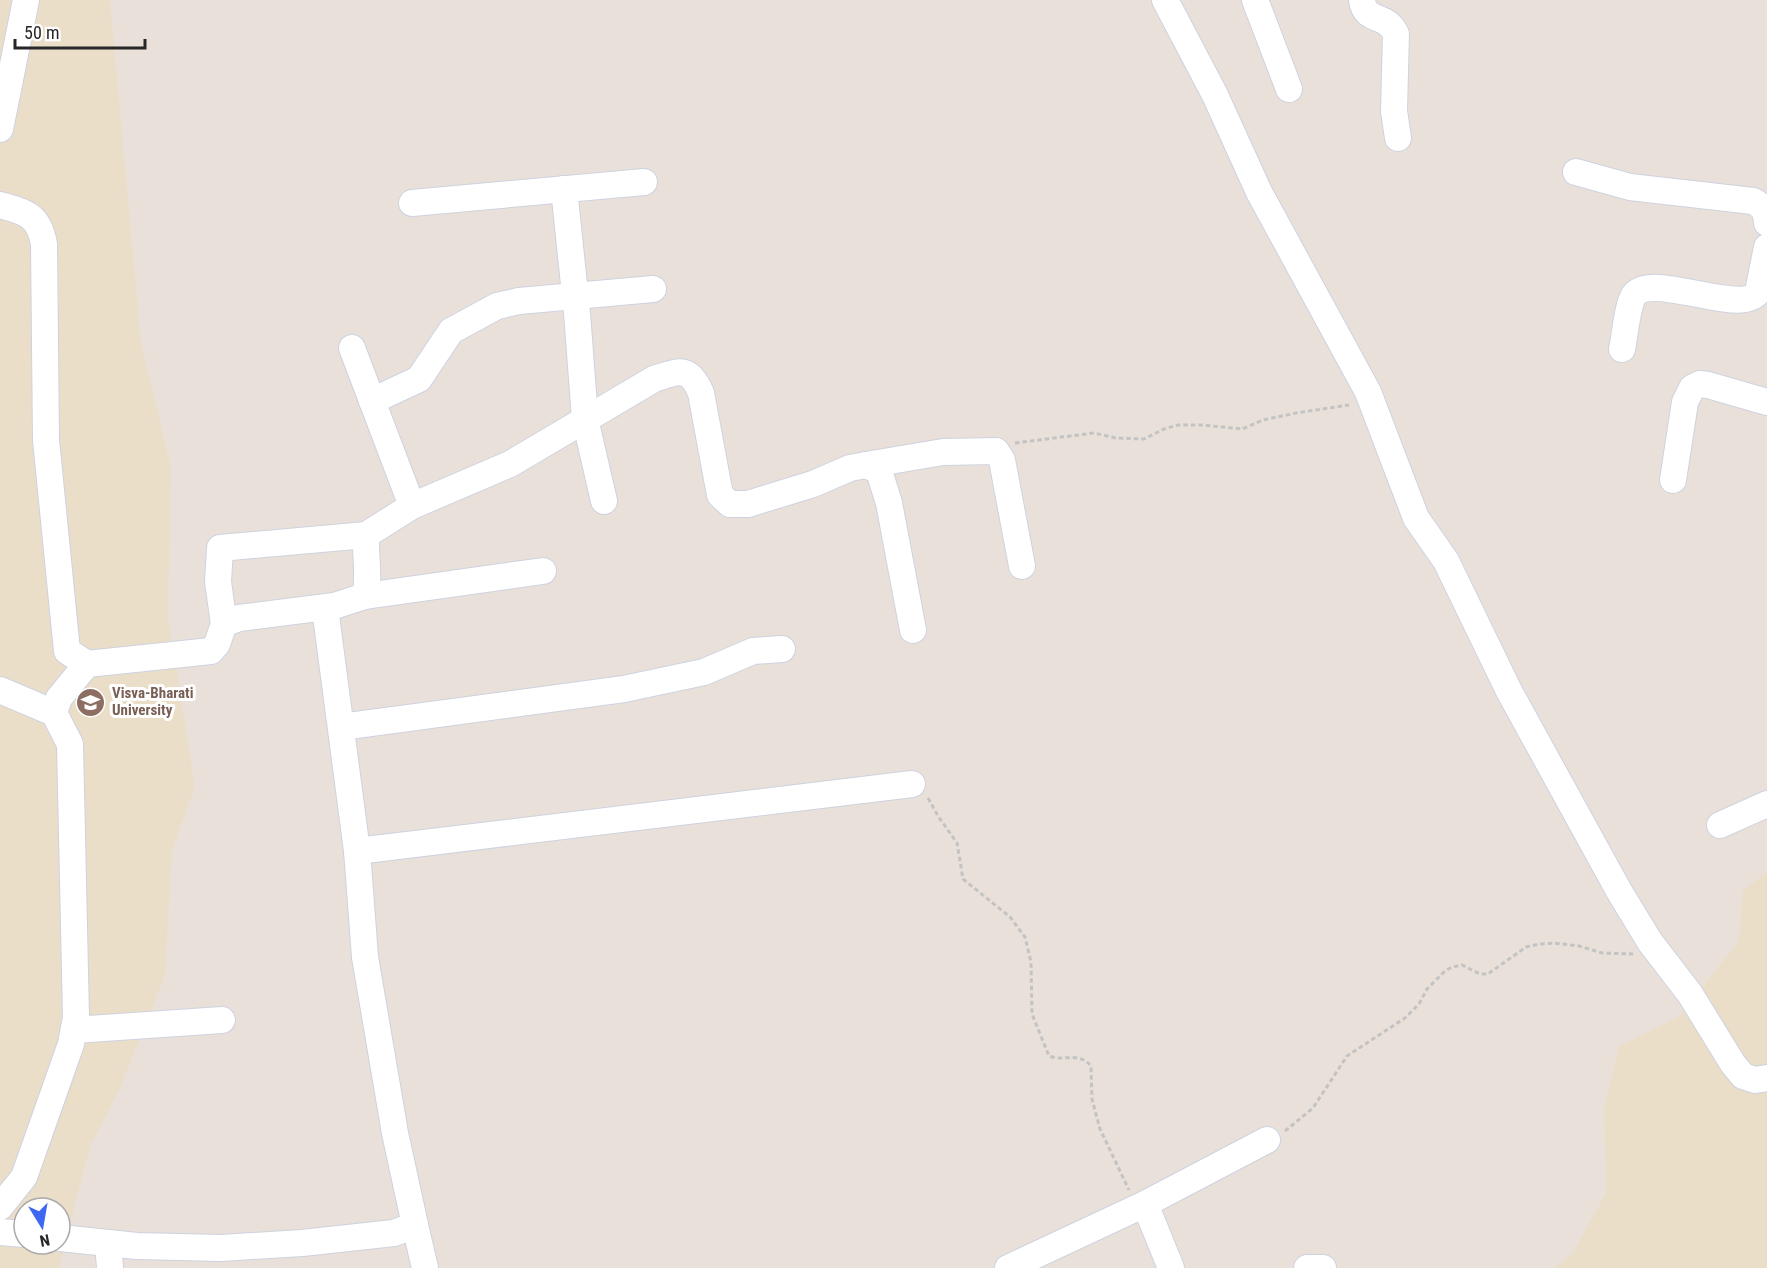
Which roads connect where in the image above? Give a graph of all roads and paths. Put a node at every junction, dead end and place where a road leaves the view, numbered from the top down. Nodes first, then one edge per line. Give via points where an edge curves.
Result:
1 (26, 0) edge
2 (1165, 0) edge
3 (1255, 0) edge
4 (1362, 0) edge
5 (6, 70) edge
6 (1289, 89) dead end
7 (0, 129) edge
8 (1398, 138) dead end
9 (1576, 172) dead end
10 (644, 182) dead end
11 (564, 189) junction
12 (412, 203) dead end
13 (0, 205) edge
14 (1767, 223) edge
15 (1767, 247) edge
16 (653, 289) dead end
17 (575, 296) junction
18 (352, 348) dead end
19 (1622, 349) dead end
20 (1372, 401) junction
21 (372, 402) junction
22 (1767, 402) edge
23 (585, 419) junction
24 (996, 451) junction
25 (866, 465) junction
26 (1673, 480) dead end
27 (604, 501) dead end
28 (411, 506) junction
29 (366, 535) junction
30 (1022, 566) dead end
31 (543, 571) dead end
32 (365, 596) junction
33 (326, 608) junction
34 (224, 624) junction
35 (914, 630) dead end
36 (782, 649) dead end
37 (87, 664) junction
38 (0, 690) edge
39 (54, 712) junction
40 (341, 727) junction
41 (912, 783) joint
42 (1767, 804) edge
43 (1720, 825) dead end
44 (357, 851) junction
45 (1661, 956) junction
46 (222, 1020) dead end
47 (74, 1030) junction
48 (1767, 1078) edge
49 (1267, 1140) joint
50 (1141, 1206) junction
51 (0, 1207) edge
52 (415, 1225) junction
53 (72, 1242) edge
54 (109, 1255) edge
55 (425, 1268) edge
56 (1008, 1268) edge
57 (1171, 1268) edge
58 (1307, 1268) edge
59 (1323, 1268) edge

1 - 5 street
2 - 20 street via 1215,95 1258,192
3 - 6 street
4 - 8 street via 1364,10 1388,22 1396,34 1394,111
5 - 7 street
9 - 14 street via 1630,187 1753,201 1766,212
10 - 11 street
11 - 12 street
11 - 17 street
13 - 37 street via 33,218 43,236 46,440 67,651
15 - 19 street via 1755,297 1735,300 1656,288 1639,291 1632,298
16 - 17 street
17 - 21 street via 519,301 480,313 451,331 419,379
17 - 23 street
18 - 21 street
20 - 24 path via 1263,420 1242,429 1178,425 1144,439 1094,433 1019,442
20 - 45 street via 1416,518 1446,561 1509,691 1619,891
21 - 28 street
22 - 26 street via 1708,385 1692,388 1685,402
23 - 25 street via 654,379 686,373 695,379 701,393 720,495 730,504 748,504
23 - 27 street
23 - 28 street via 510,464
24 - 25 street via 943,452
24 - 30 street via 1002,460
25 - 35 street via 879,471 884,481
28 - 29 street
29 - 32 street
29 - 34 street via 220,548 218,582
31 - 32 street
32 - 33 street
33 - 34 street via 239,618
33 - 40 street
34 - 37 street via 211,651
36 - 40 street via 753,651 704,672 624,689
37 - 39 street via 59,698
38 - 39 street
39 - 47 street via 70,744
40 - 44 street
41 - 44 street
41 - 50 path via 924,792 957,843 963,879 1010,917 1025,938 1031,962 1033,1019 1049,1056 1074,1057 1090,1066 1092,1099 1100,1128
42 - 43 street
44 - 52 street via 365,957
45 - 48 street via 1743,1076
45 - 49 path via 1602,953 1554,943 1526,947 1488,974 1462,965 1452,967 1427,989 1405,1018 1347,1056 1313,1108 1290,1128
46 - 47 street
47 - 51 street via 24,1177
49 - 50 street
50 - 56 street
50 - 57 street
52 - 54 street via 394,1233 302,1243 221,1248 137,1246
52 - 55 street
53 - 54 street
58 - 59 street

